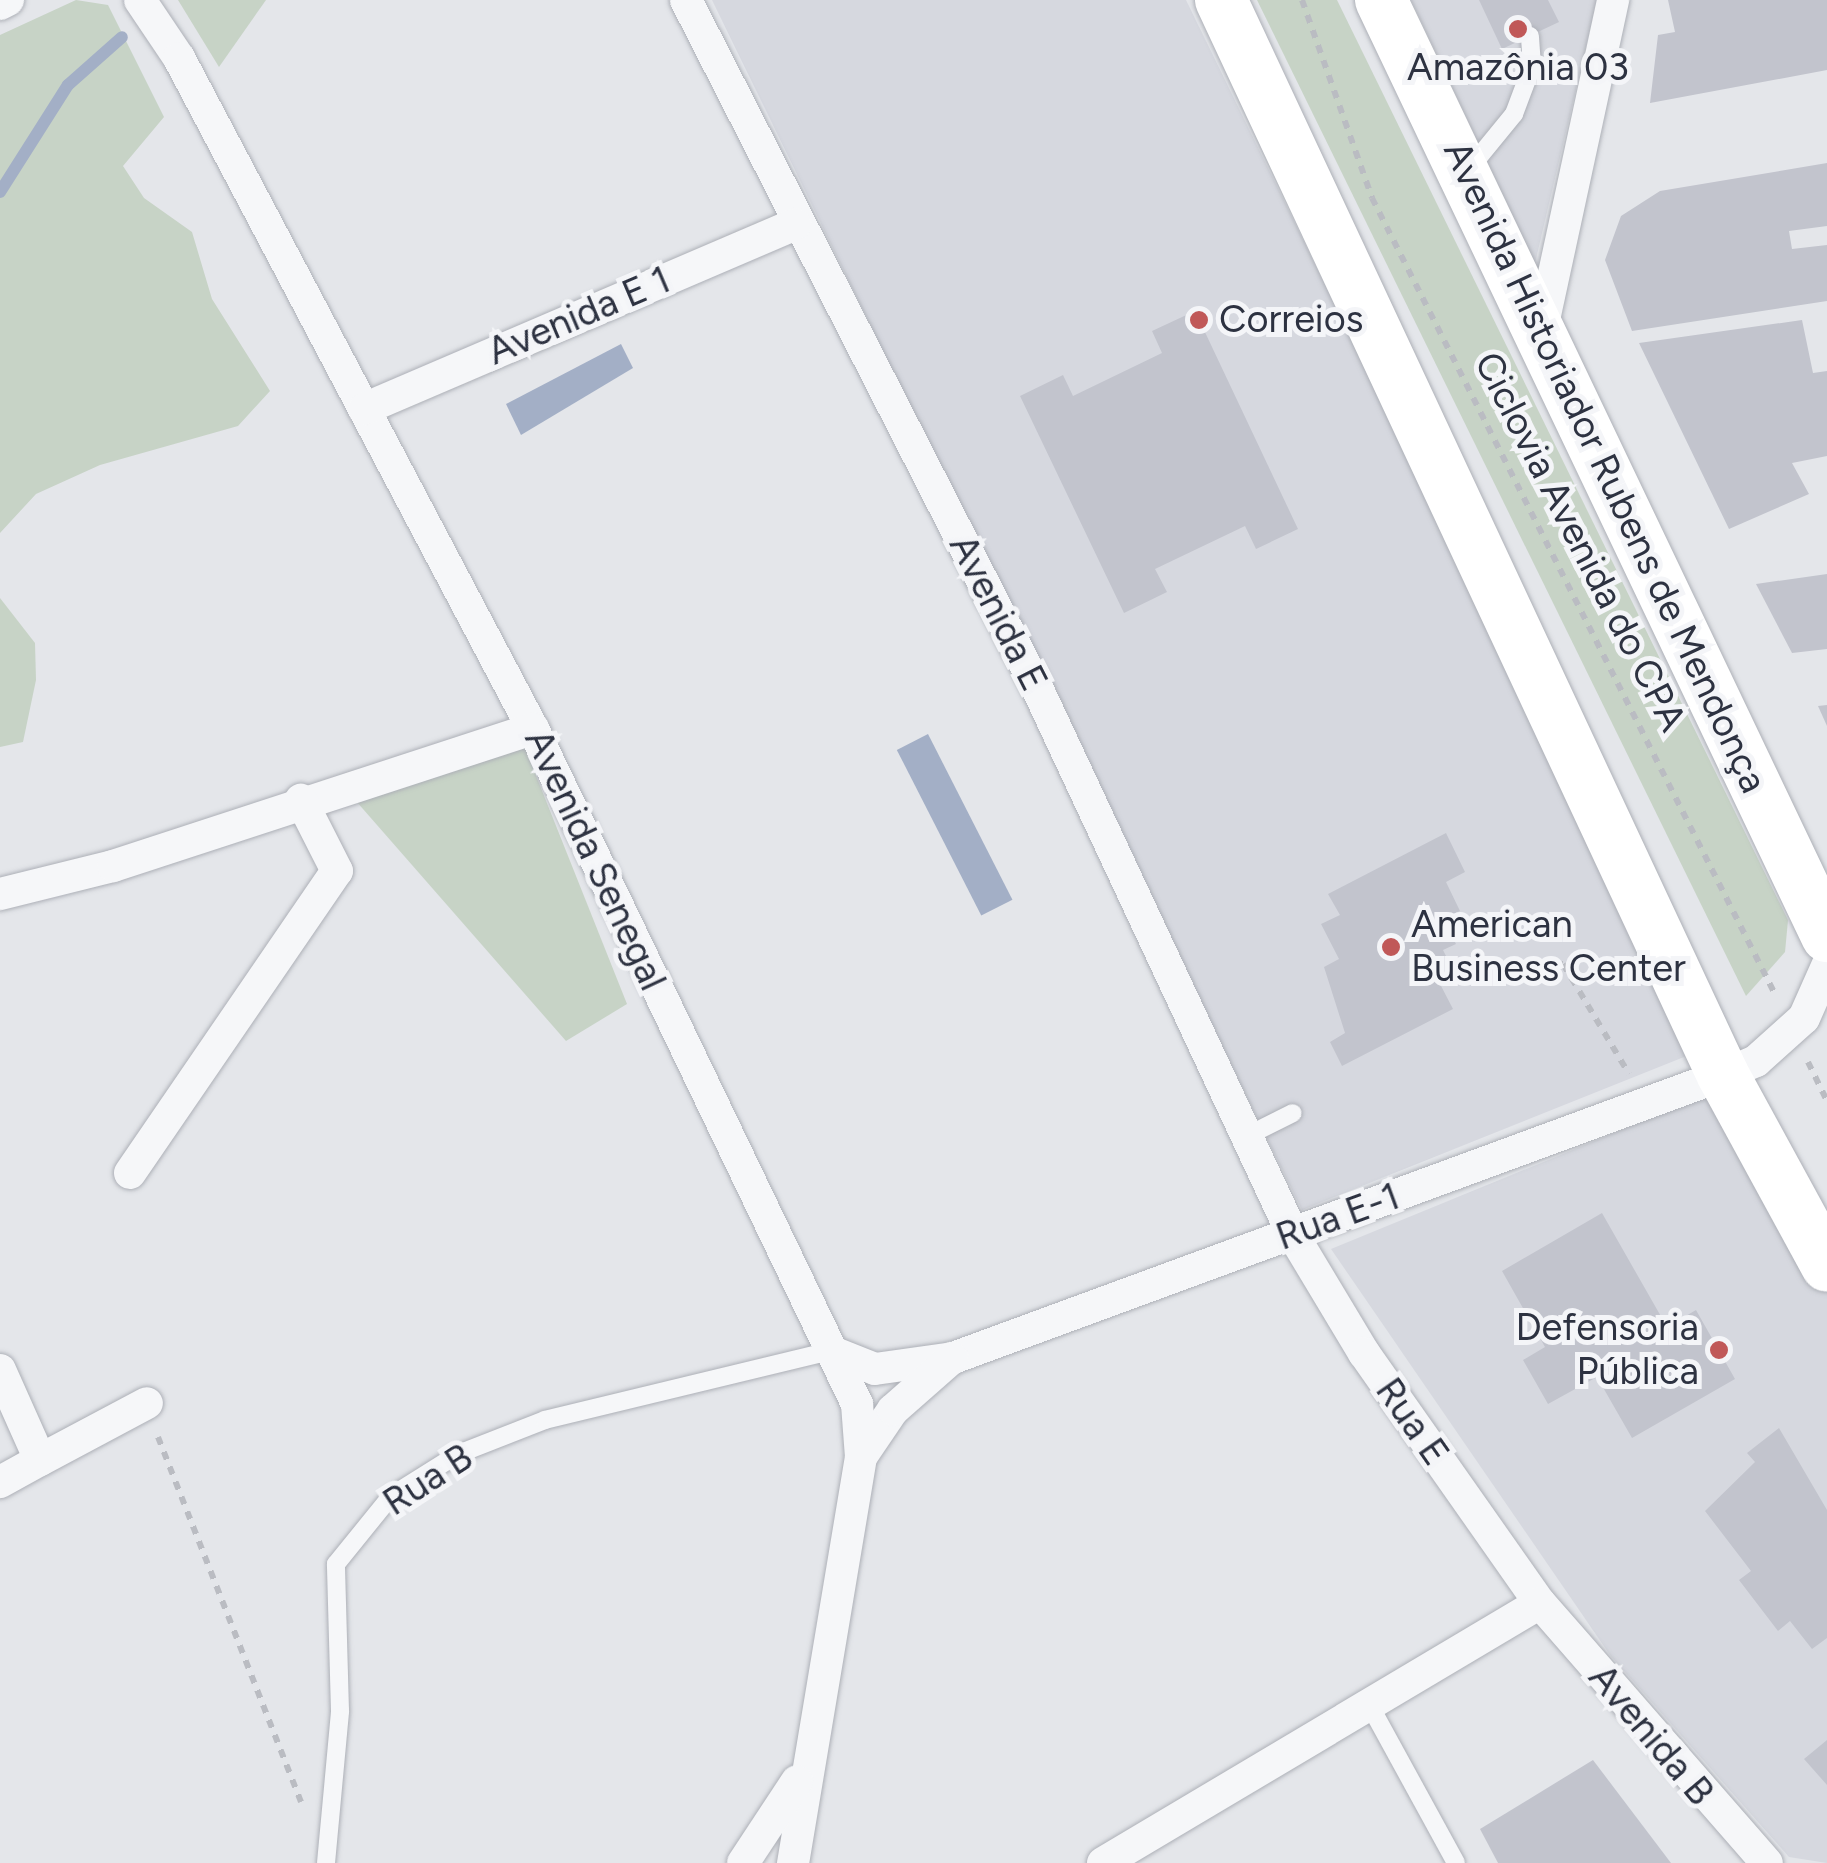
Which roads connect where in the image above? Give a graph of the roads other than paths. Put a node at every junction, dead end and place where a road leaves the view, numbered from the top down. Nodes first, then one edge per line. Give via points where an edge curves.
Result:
1 (8, 0) edge
2 (140, 0) edge
3 (686, 0) edge
4 (1221, 0) edge
5 (1380, 0) edge
6 (1612, 0) edge
7 (0, 4) edge
8 (1530, 36) dead end
9 (1466, 173) junction
10 (794, 224) junction
11 (1542, 329) junction
12 (364, 409) junction
13 (533, 728) junction
14 (300, 800) junction
15 (0, 894) edge
16 (1827, 936) edge
17 (1827, 966) edge
18 (1723, 1075) junction
19 (1293, 1114) dead end
20 (1247, 1136) junction
21 (130, 1174) dead end
22 (1293, 1234) junction
23 (1827, 1266) edge
24 (830, 1351) junction
25 (953, 1358) junction
26 (0, 1370) edge
27 (147, 1402) road end
28 (862, 1457) junction
29 (40, 1460) junction
30 (0, 1482) edge
31 (1540, 1603) junction
32 (1369, 1704) junction
33 (805, 1769) junction
34 (326, 1862) edge
35 (743, 1863) edge
36 (794, 1863) edge
37 (1103, 1863) edge
38 (1456, 1863) edge
39 (1767, 1863) edge

1 - 7 street
2 - 12 street, Avenida Senegal
3 - 10 street, Avenida E
4 - 18 main road
5 - 9 main road, Avenida Historiador Rubens de Mendonça
6 - 11 street
8 - 9 lane via 1532,66 1514,114
9 - 11 main road, Avenida Historiador Rubens de Mendonça
10 - 12 street, Avenida E 1
10 - 20 street, Avenida E via 1039,692
11 - 16 main road, Avenida Historiador Rubens de Mendonça
12 - 13 street, Avenida Senegal
13 - 14 street
13 - 24 street, Avenida Senegal
14 - 15 street via 113,866
14 - 21 street via 338,871
17 - 18 street, Rua E-1 via 1792,1030
18 - 22 street, Rua E-1
18 - 23 main road
19 - 20 lane
20 - 22 street, Avenida E
22 - 25 street, Rua E-1
22 - 31 street, Rua E via 1364,1353
24 - 25 street, Rua E-1 via 875,1369
24 - 28 street, Avenida Senegal via 857,1404
24 - 34 lane, Rua B via 546,1420 458,1454 391,1496 336,1564 340,1711
25 - 28 street, Rua E-1 via 894,1410
26 - 29 street
27 - 29 street
28 - 33 street, Avenida Senegal
29 - 30 street
31 - 32 street
31 - 39 street, Avenida B
32 - 37 street
32 - 38 lane
33 - 35 street, Avenida Senegal
33 - 36 street, Avenida Senegal

